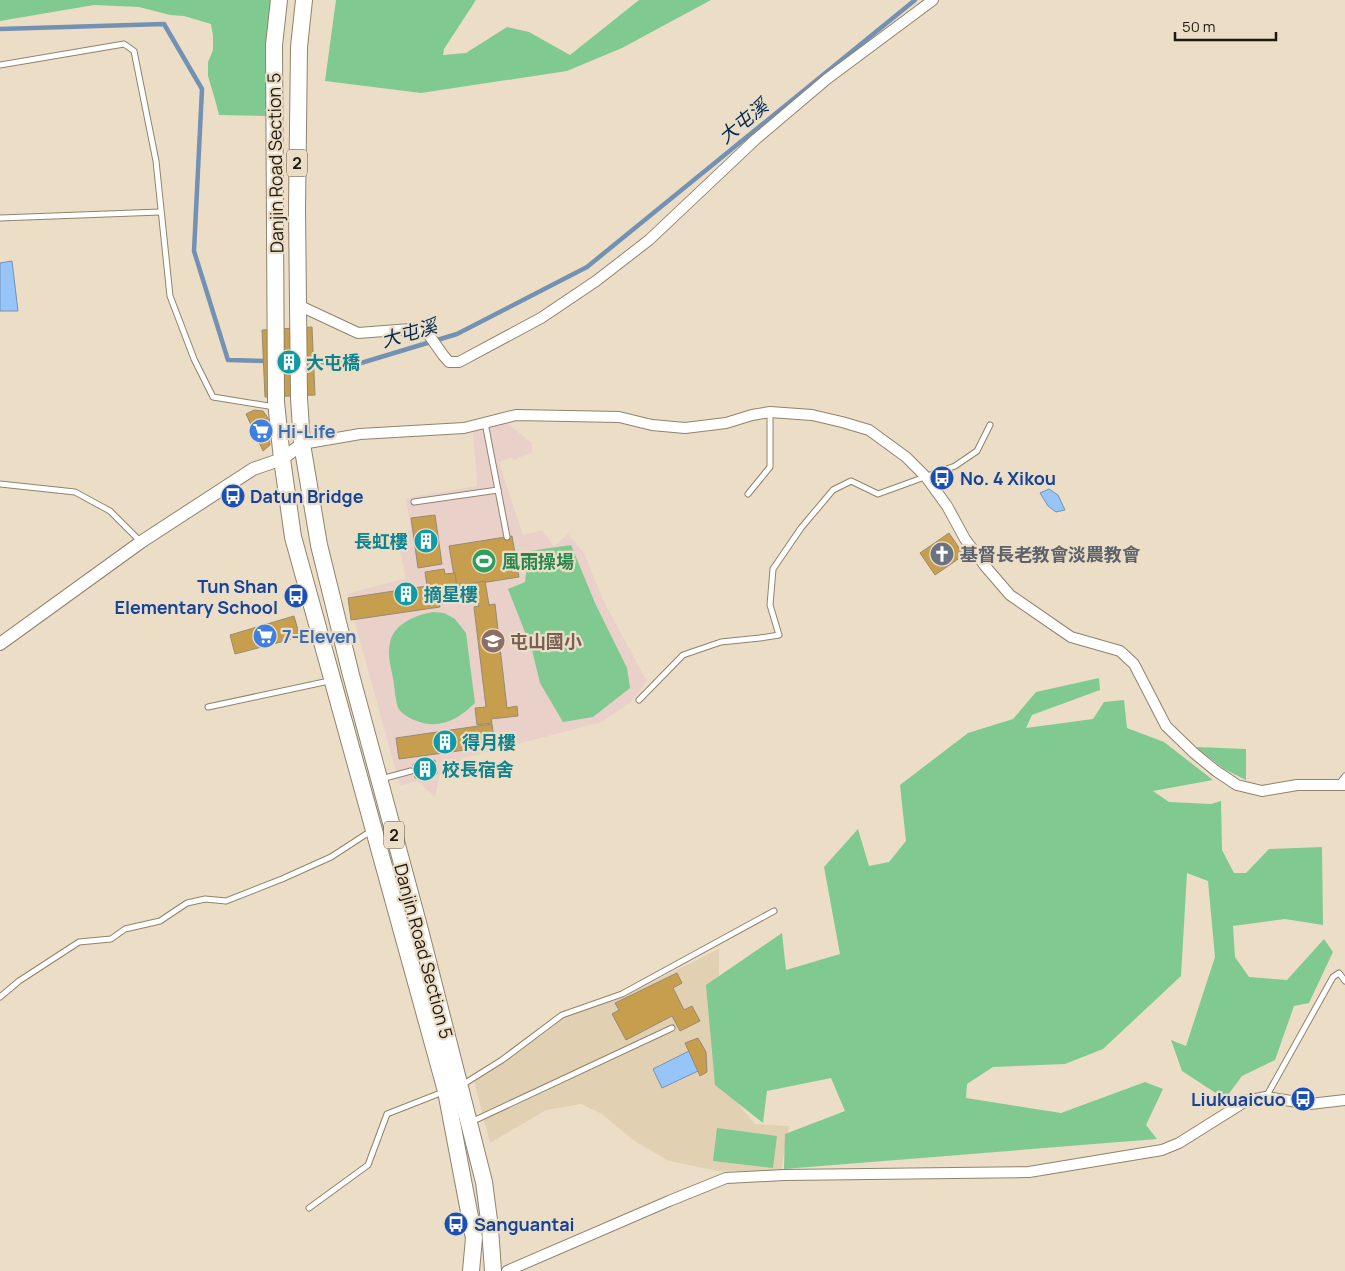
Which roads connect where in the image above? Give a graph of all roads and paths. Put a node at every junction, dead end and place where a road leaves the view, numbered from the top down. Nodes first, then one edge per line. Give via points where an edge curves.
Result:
1 (279, 0) edge
2 (304, 0) edge
3 (933, 0) edge
4 (0, 65) edge
5 (160, 212) junction
6 (0, 218) edge
7 (298, 305) junction
8 (277, 405) junction
9 (770, 412) junction
10 (486, 422) junction
11 (990, 424) dead end
12 (302, 444) junction
13 (282, 459) junction
14 (926, 477) junction
15 (0, 484) edge
16 (498, 490) junction
17 (748, 494) dead end
18 (414, 502) dead end
19 (508, 537) dead end
20 (141, 542) junction
21 (343, 641) junction
22 (0, 644) edge
23 (323, 647) junction
24 (332, 680) junction
25 (639, 700) dead end
26 (208, 707) dead end
27 (411, 771) dead end
28 (378, 779) junction
29 (1343, 782) edge
30 (374, 830) junction
31 (774, 911) dead end
32 (1345, 980) edge
33 (0, 997) edge
34 (672, 1028) dead end
35 (452, 1089) junction
36 (1266, 1097) junction
37 (1345, 1100) edge
38 (468, 1123) junction
39 (308, 1208) dead end
40 (471, 1271) edge
41 (493, 1271) edge
42 (507, 1271) edge

1 - 8 main road, Danjin Road Section 5 / 2 via 274,45
2 - 7 main road, Danjin Road Section 5 / 2 via 299,47
3 - 7 street via 820,85 756,139 649,240 596,281 541,318 459,362 449,362 424,328 358,333
4 - 5 lane via 124,44 134,51 156,161
5 - 6 lane
5 - 8 lane via 170,296 213,398
7 - 12 main road, Danjin Road Section 5 / 2
8 - 13 main road, Danjin Road Section 5 / 2
9 - 10 street via 726,423 685,428 618,417 516,415
9 - 14 street via 812,415 869,430 906,457
9 - 17 lane via 770,467
10 - 12 street via 464,428 360,434
10 - 16 lane
11 - 14 lane via 977,451 955,466
12 - 13 street
12 - 21 main road, Danjin Road Section 5 / 2 via 319,545
13 - 20 street via 253,469
13 - 23 main road, Danjin Road Section 5 / 2 via 293,537
14 - 25 lane via 878,494 851,481 833,490 773,569 770,605 779,635 721,642 683,655
14 - 29 street via 965,539 1010,595 1071,637 1120,651 1134,664 1166,726 1216,771 1237,785 1262,791
15 - 20 lane via 75,492 110,511
16 - 18 lane
16 - 19 lane
20 - 22 street
21 - 23 main road
21 - 28 main road, Danjin Road Section 5 / 2
23 - 24 main road, Danjin Road Section 5 / 2
24 - 26 lane
24 - 30 main road, Danjin Road Section 5 / 2
27 - 28 lane
28 - 35 main road, Danjin Road Section 5 / 2 via 420,930
30 - 33 lane via 331,857 226,901 205,899 187,903 160,921 125,929 111,939 79,942
30 - 35 main road, Danjin Road Section 5 / 2
31 - 35 lane via 622,994 562,1015 502,1060
32 - 36 lane via 1339,973 1333,978
34 - 38 lane
35 - 38 main road, Danjin Road Section 5 / 2
35 - 39 lane via 387,1114 368,1164
35 - 40 main road, Danjin Road Section 5 / 2 via 474,1238
36 - 37 street via 1310,1104
36 - 42 street via 1246,1101 1179,1143 1162,1150 1029,1172 726,1178
38 - 41 main road, Danjin Road Section 5 / 2 via 484,1182

